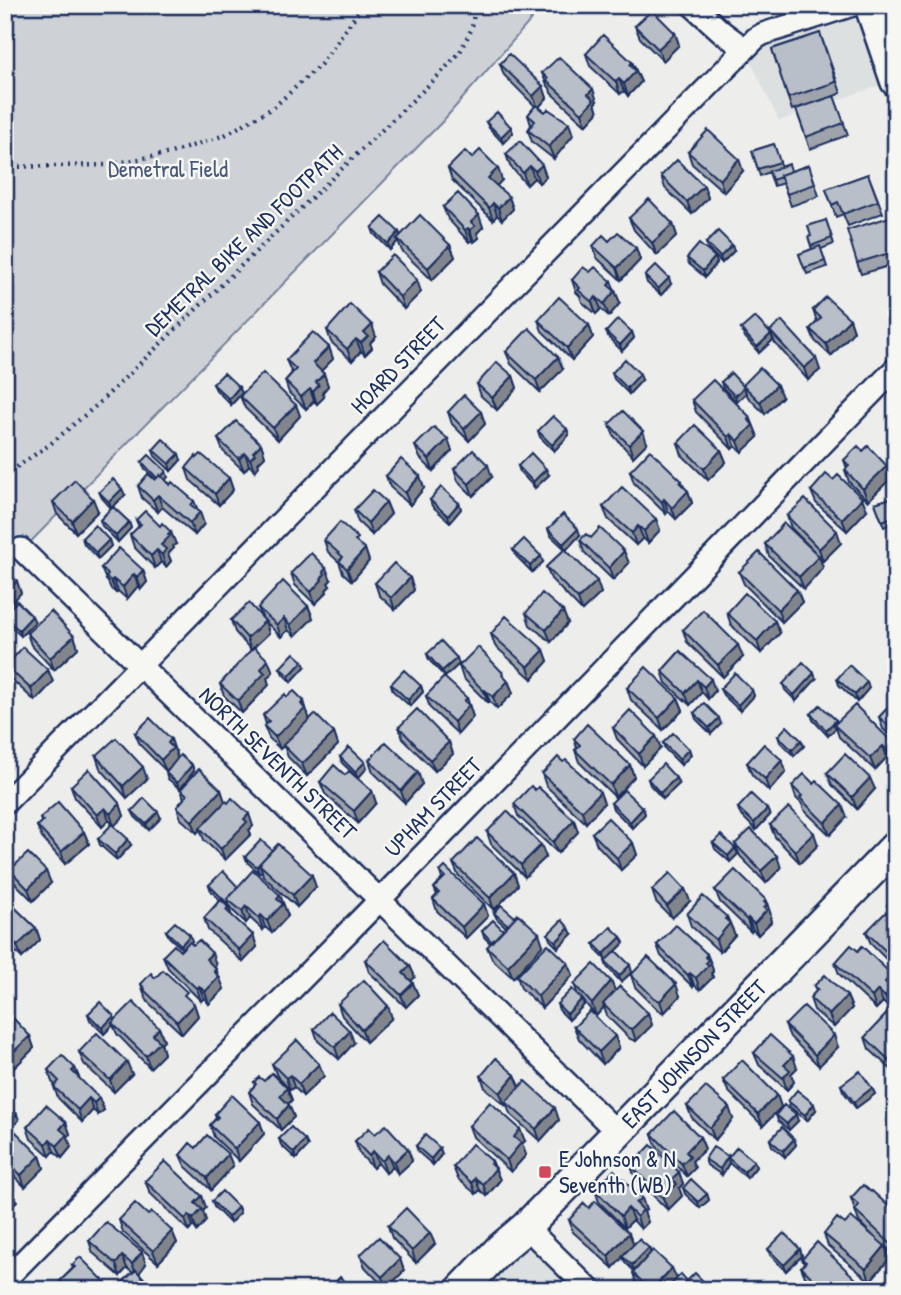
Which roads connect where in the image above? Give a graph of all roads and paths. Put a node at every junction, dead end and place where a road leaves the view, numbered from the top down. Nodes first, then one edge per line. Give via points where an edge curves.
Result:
1 (363, 5) edge
2 (475, 5) edge
3 (692, 5) edge
4 (853, 5) edge
5 (870, 5) edge
6 (745, 49) junction
7 (896, 81) edge
8 (5, 167) edge
9 (896, 368) edge
10 (5, 475) edge
11 (21, 549) dead end
12 (140, 665) junction
13 (5, 803) edge
14 (896, 846) edge
15 (379, 900) junction
16 (618, 1133) junction
17 (526, 1227) junction
18 (5, 1280) edge
19 (461, 1290) edge
20 (590, 1290) edge

1 - 8 path via 321,64 274,107 226,135 171,153 107,165
2 - 10 path, DEMETRAL BIKE AND FOOTPATH via 472,28 460,52 440,74 97,405
3 - 6 street
4 - 6 street, HOARD STREET via 763,34
5 - 7 street
6 - 12 street, HOARD STREET
9 - 15 street, UPHAM STREET
11 - 12 street, NORTH SEVENTH STREET
12 - 13 street, HOARD STREET
12 - 15 street, NORTH SEVENTH STREET
14 - 16 street, EAST JOHNSON STREET
15 - 16 street, NORTH SEVENTH STREET
15 - 18 street, UPHAM STREET
16 - 17 street, EAST JOHNSON STREET
17 - 19 street, EAST JOHNSON STREET
17 - 20 street

